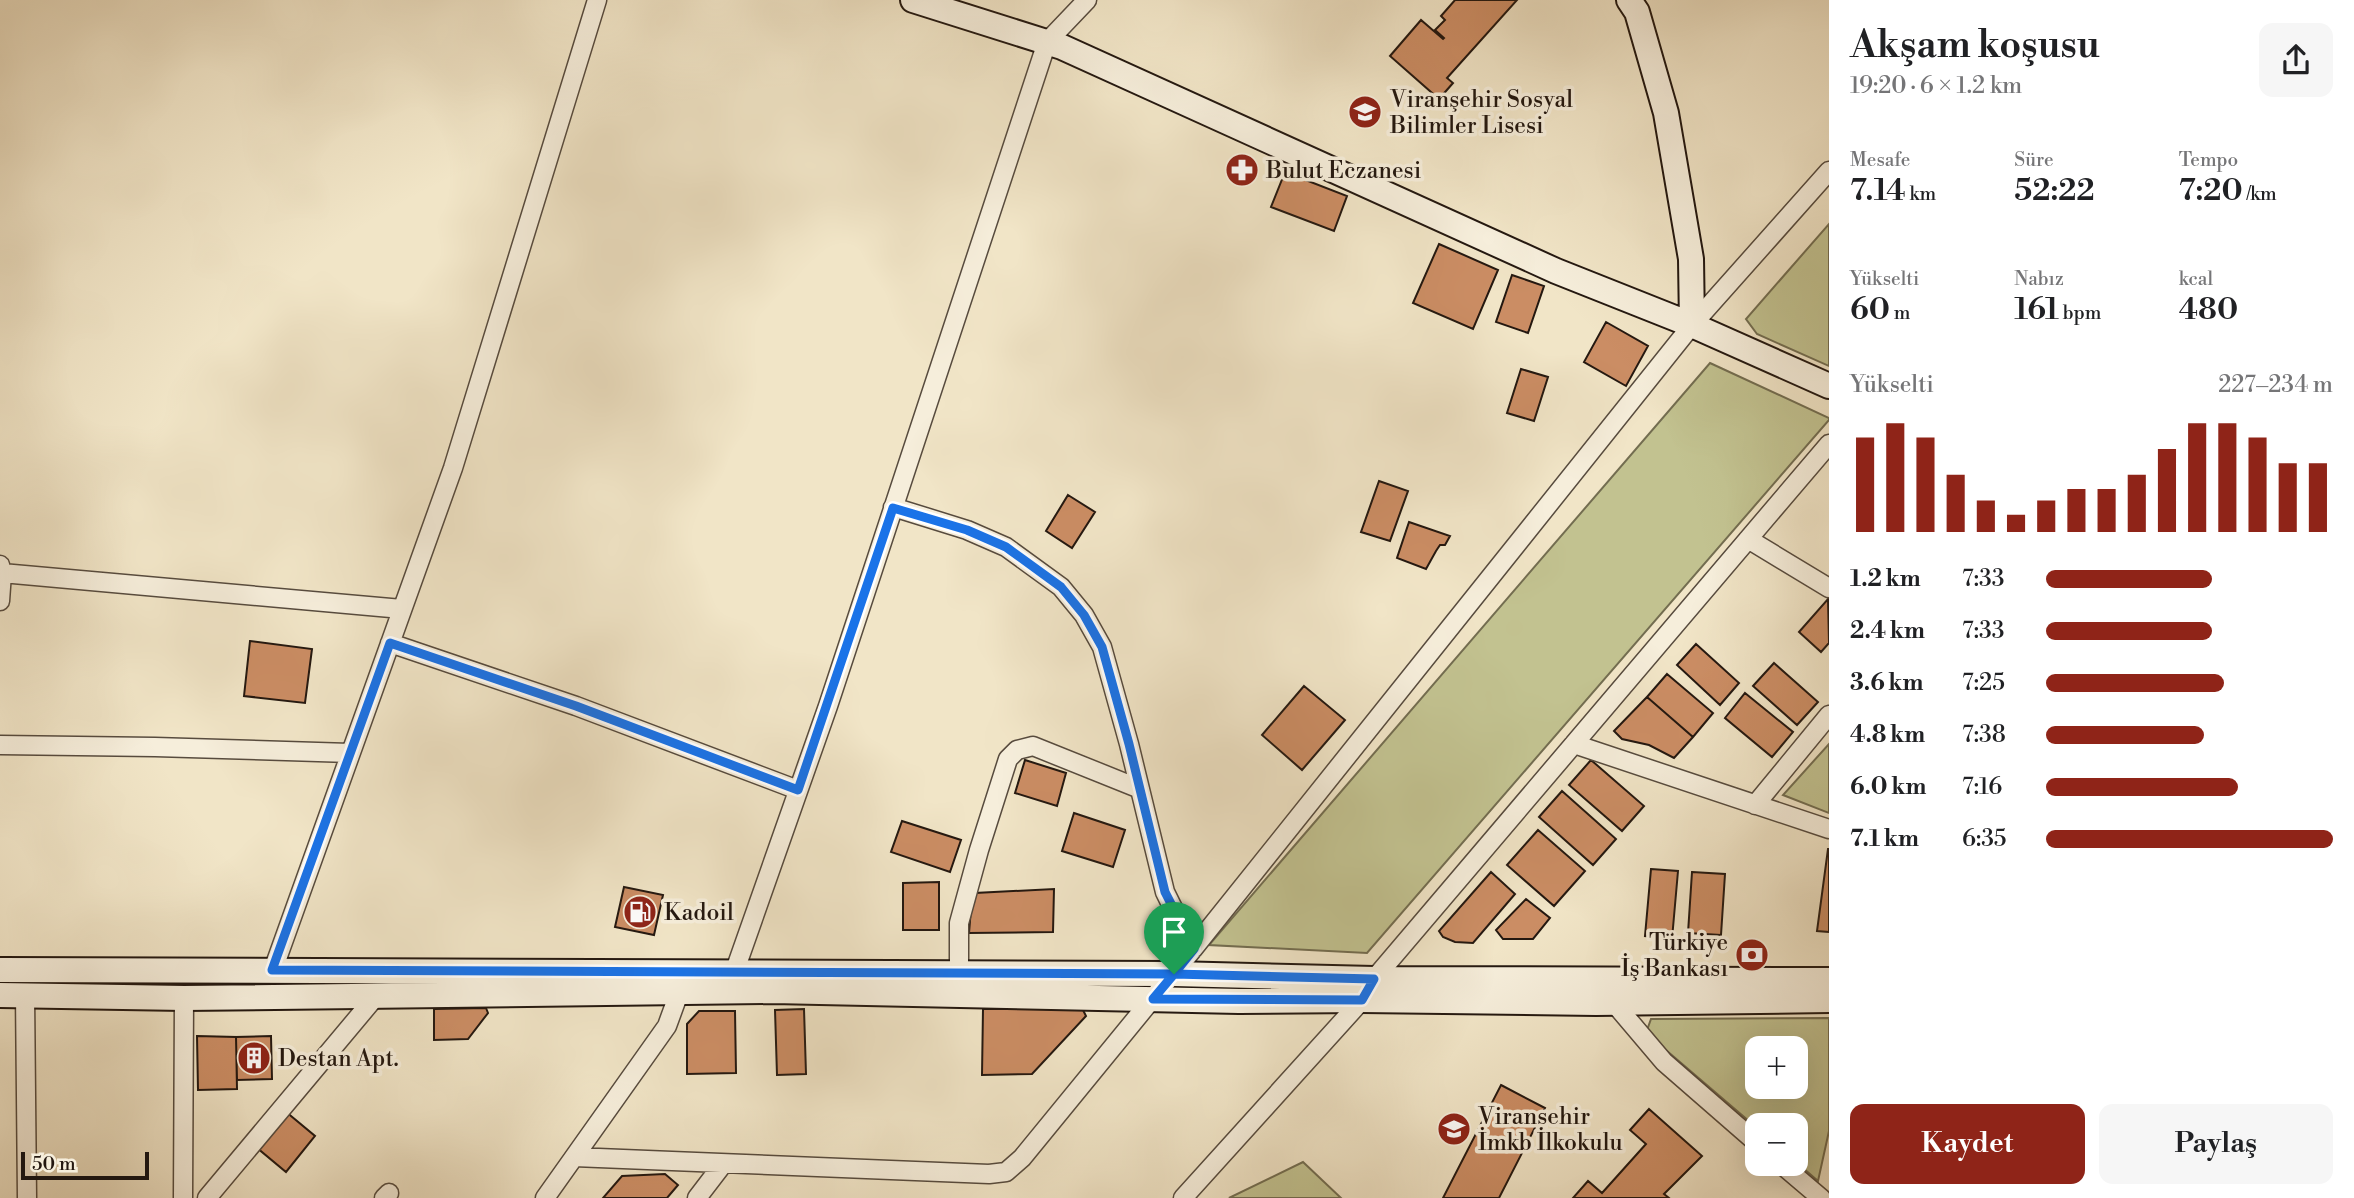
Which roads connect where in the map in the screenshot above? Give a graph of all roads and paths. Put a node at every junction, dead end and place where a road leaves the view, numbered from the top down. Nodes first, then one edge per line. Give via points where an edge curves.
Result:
1 (597, 0) edge
2 (913, 0) edge
3 (1087, 0) edge
4 (1629, 0) edge
5 (1047, 42) junction
6 (1829, 171) edge
7 (1692, 326) junction
8 (1829, 386) edge
9 (1829, 444) edge
10 (893, 508) junction
11 (1748, 539) junction
12 (1, 569) edge
13 (1829, 588) edge
14 (0, 601) edge
15 (402, 609) junction
16 (390, 643) junction
17 (1829, 715) edge
18 (1574, 744) junction
19 (0, 745) edge
20 (351, 753) junction
21 (1140, 789) junction
22 (798, 790) junction
23 (1755, 805) junction
24 (1829, 829) edge
25 (1194, 949) junction
26 (0, 970) edge
27 (272, 970) junction
28 (734, 973) junction
29 (959, 973) junction
30 (1174, 974) junction
31 (1829, 980) edge
32 (1368, 989) junction
33 (679, 992) junction
34 (25, 994) junction
35 (0, 995) edge
36 (376, 996) junction
37 (184, 998) junction
38 (1153, 999) junction
39 (1829, 1000) edge
40 (1614, 1003) junction
41 (1745, 1133) edge
42 (574, 1157) junction
43 (723, 1164) junction
44 (1795, 1176) edge
45 (26, 1198) edge
46 (183, 1198) edge
47 (207, 1198) edge
48 (545, 1198) edge
49 (697, 1198) edge
50 (1183, 1198) edge
51 (1821, 1198) edge

1 - 15 street via 453,468
2 - 5 street
3 - 5 street
4 - 7 street via 1637,12 1666,113 1690,259
5 - 7 street via 1556,271
5 - 10 street
6 - 7 street
7 - 8 street
7 - 25 street
9 - 11 street
10 - 21 street via 1006,547 1061,587 1102,647
10 - 22 street
11 - 13 street
11 - 18 street
12 - 14 street
12 - 15 street
15 - 16 street
16 - 20 street
16 - 22 street via 576,706
17 - 23 street
18 - 23 street
18 - 32 street
19 - 20 street
20 - 27 street
21 - 25 street via 1165,892
21 - 29 street via 1033,746 1017,750 1008,759 959,923
22 - 28 street
23 - 24 street
25 - 30 street
26 - 27 street
27 - 28 street
28 - 29 street
29 - 30 street
30 - 32 street
30 - 38 street
31 - 32 street
32 - 38 street
32 - 40 street
32 - 50 street
33 - 36 street
33 - 38 street
33 - 42 street via 667,1026
34 - 35 street
34 - 37 street
34 - 45 street
36 - 37 street
36 - 47 street
37 - 46 street
38 - 43 street via 1006,1172
39 - 40 street
40 - 41 street via 1664,1062
42 - 43 street
42 - 48 street
43 - 49 street
44 - 51 street

